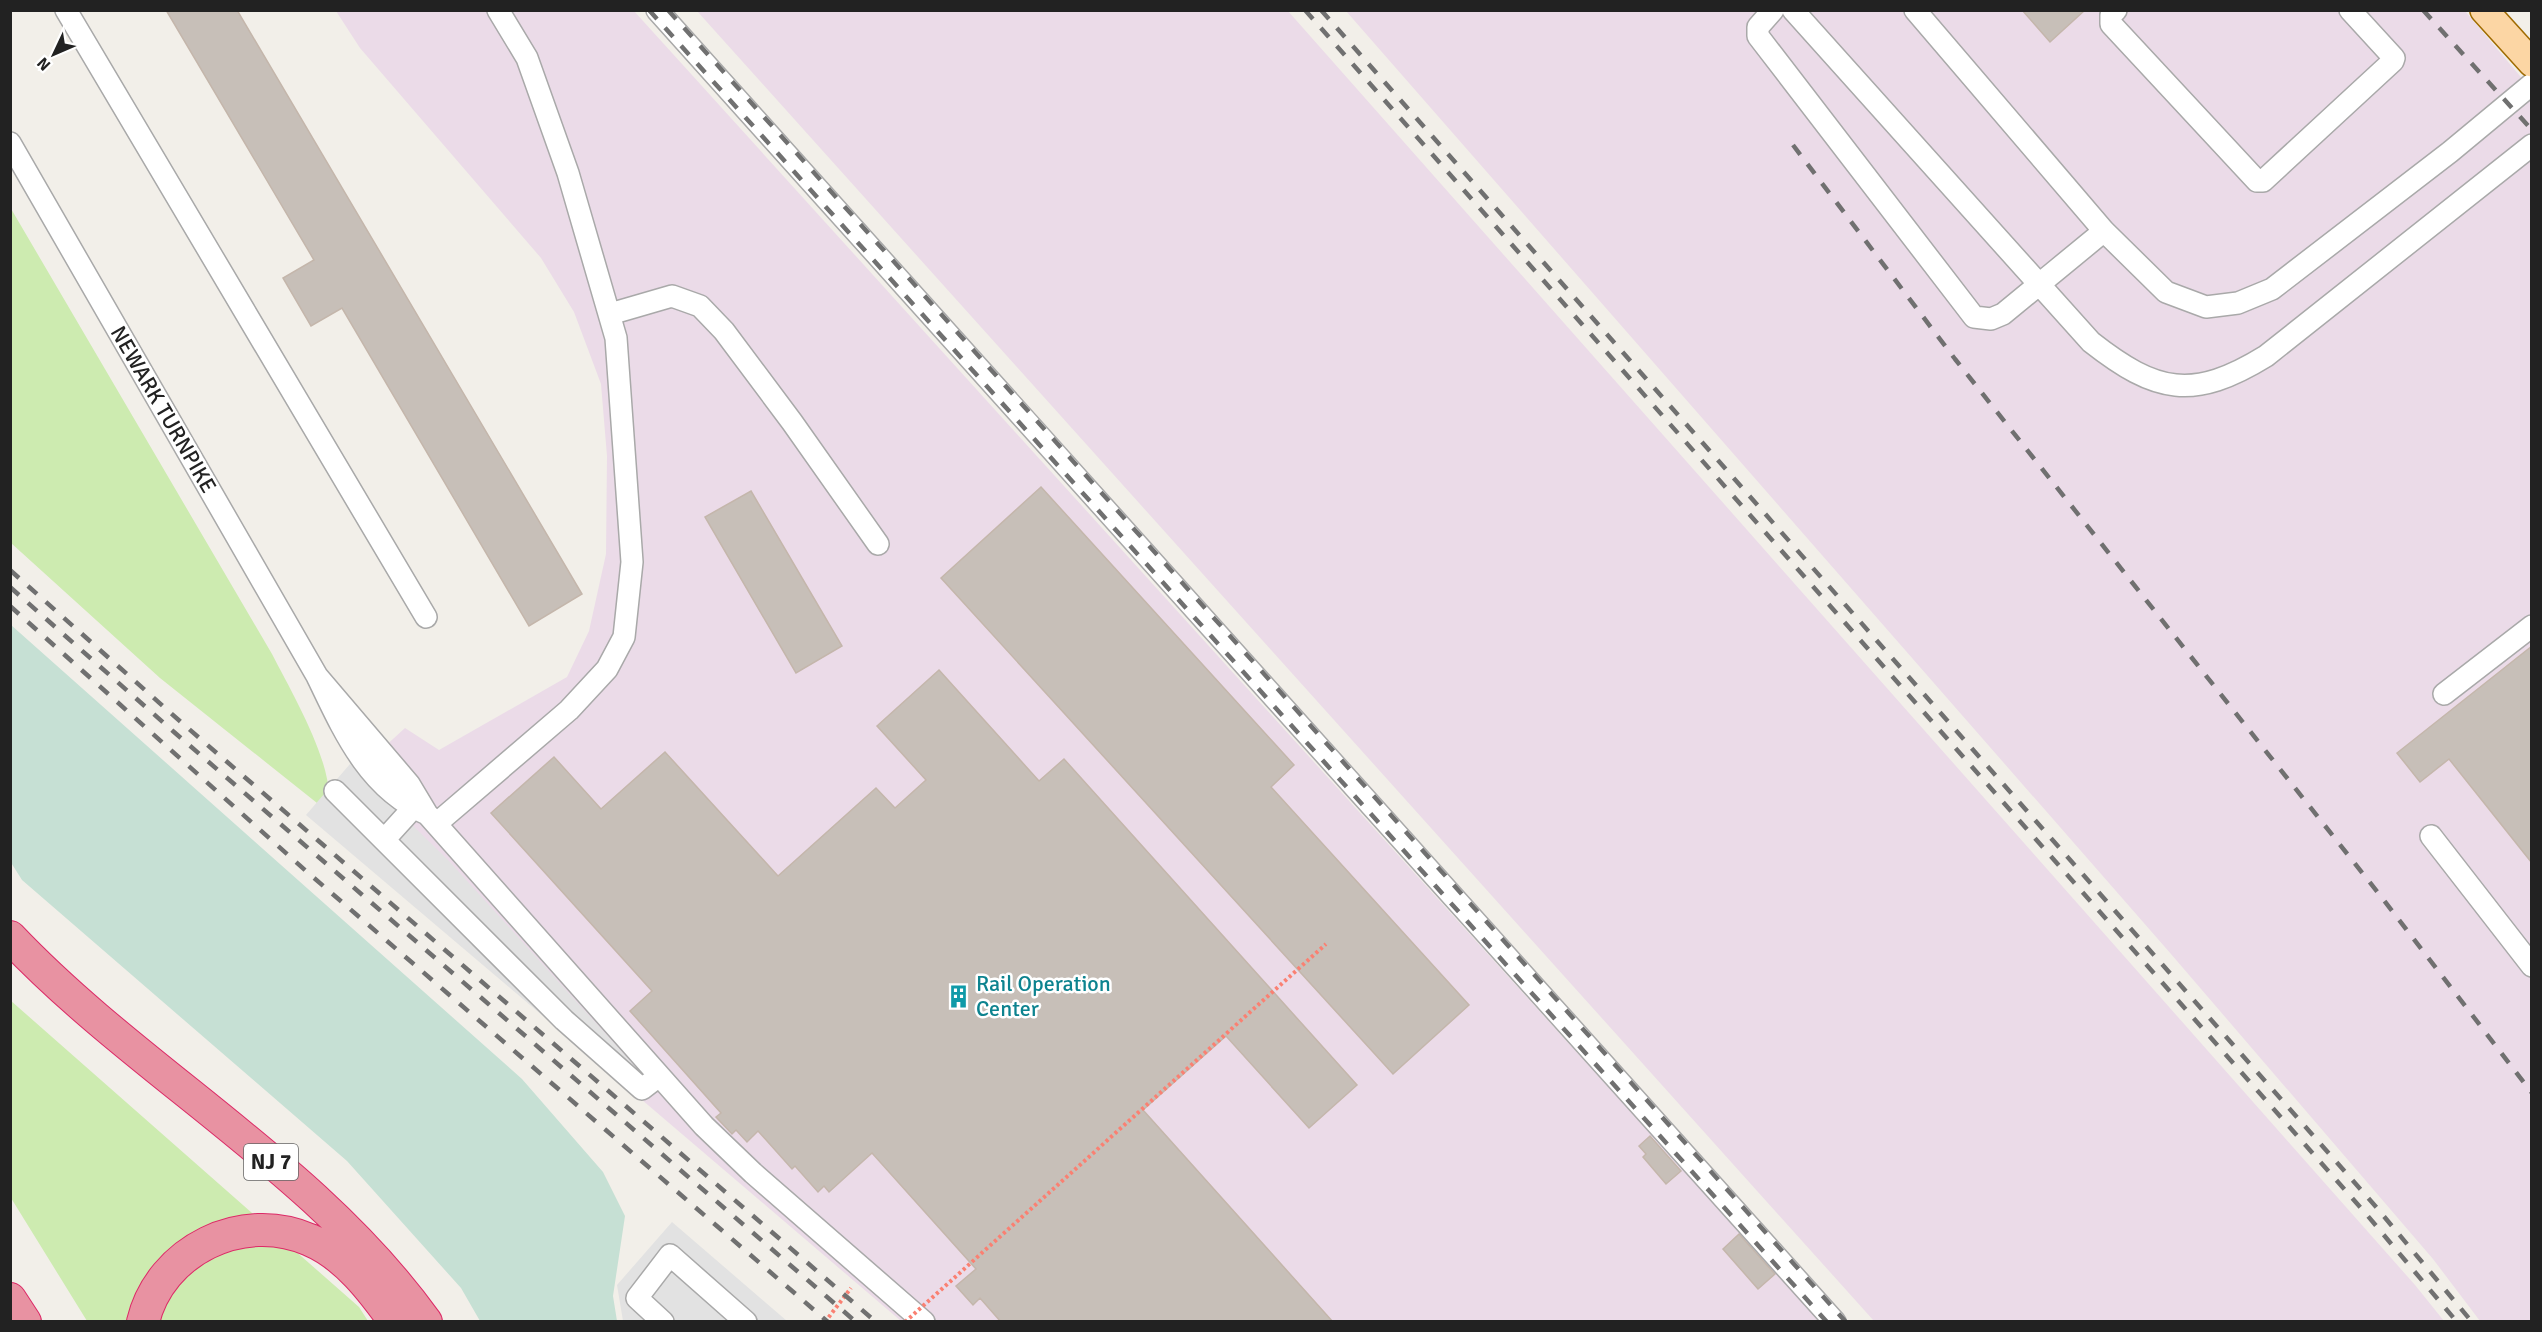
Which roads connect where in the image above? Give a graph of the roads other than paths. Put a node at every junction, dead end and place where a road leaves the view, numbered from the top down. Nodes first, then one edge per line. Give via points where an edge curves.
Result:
1 (66, 10) edge
2 (498, 10) edge
3 (657, 10) edge
4 (1773, 10) edge
5 (1793, 10) edge
6 (1915, 10) edge
7 (2116, 10) edge
8 (2350, 10) edge
9 (2484, 10) edge
10 (2532, 63) edge
11 (2532, 84) edge
12 (10, 143) edge
13 (2532, 145) edge
14 (2104, 231) junction
15 (2039, 284) junction
16 (610, 314) junction
17 (878, 544) dead end
18 (426, 617) dead end
19 (2532, 626) edge
20 (2444, 694) dead end
21 (335, 791) dead end
22 (425, 816) junction
23 (2431, 836) dead end
24 (384, 840) junction
25 (10, 937) edge
26 (2532, 966) edge
27 (659, 1076) junction
28 (10, 1299) edge
29 (25, 1322) edge
30 (143, 1322) edge
31 (395, 1322) edge
32 (426, 1322) edge
33 (663, 1322) edge
34 (746, 1322) edge
35 (924, 1322) edge
36 (1835, 1322) edge

1 - 18 street
2 - 16 street via 527,58 568,173
3 - 36 street
4 - 15 street via 1758,27 1758,36 1974,317 1991,319 2003,314
5 - 15 street
6 - 14 street
7 - 8 street via 2111,15 2111,24 2257,181 2263,181 2393,61
9 - 10 main road
11 - 14 street via 2272,289 2238,303 2206,307 2166,292
12 - 22 street, NEWARK TURNPIKE via 317,675 349,742 366,768 398,800
13 - 15 street via 2266,356 2235,375 2201,386 2170,386 2141,376 2114,360 2091,342
14 - 15 street
16 - 17 street via 672,296 700,306 724,331
16 - 22 street via 617,349 632,562 624,637 607,669 569,710
19 - 20 street
21 - 24 street
22 - 24 street
22 - 27 street, NEWARK TURNPIKE
23 - 26 street
24 - 27 street via 564,1020 642,1089
25 - 32 highway, NJ 7 via 99,1020 340,1222 390,1275
27 - 35 street, NEWARK TURNPIKE via 730,1153
28 - 29 highway
30 - 31 highway via 159,1285 191,1252 217,1237 256,1230 294,1235 323,1247 362,1281
33 - 34 street via 637,1298 670,1255

